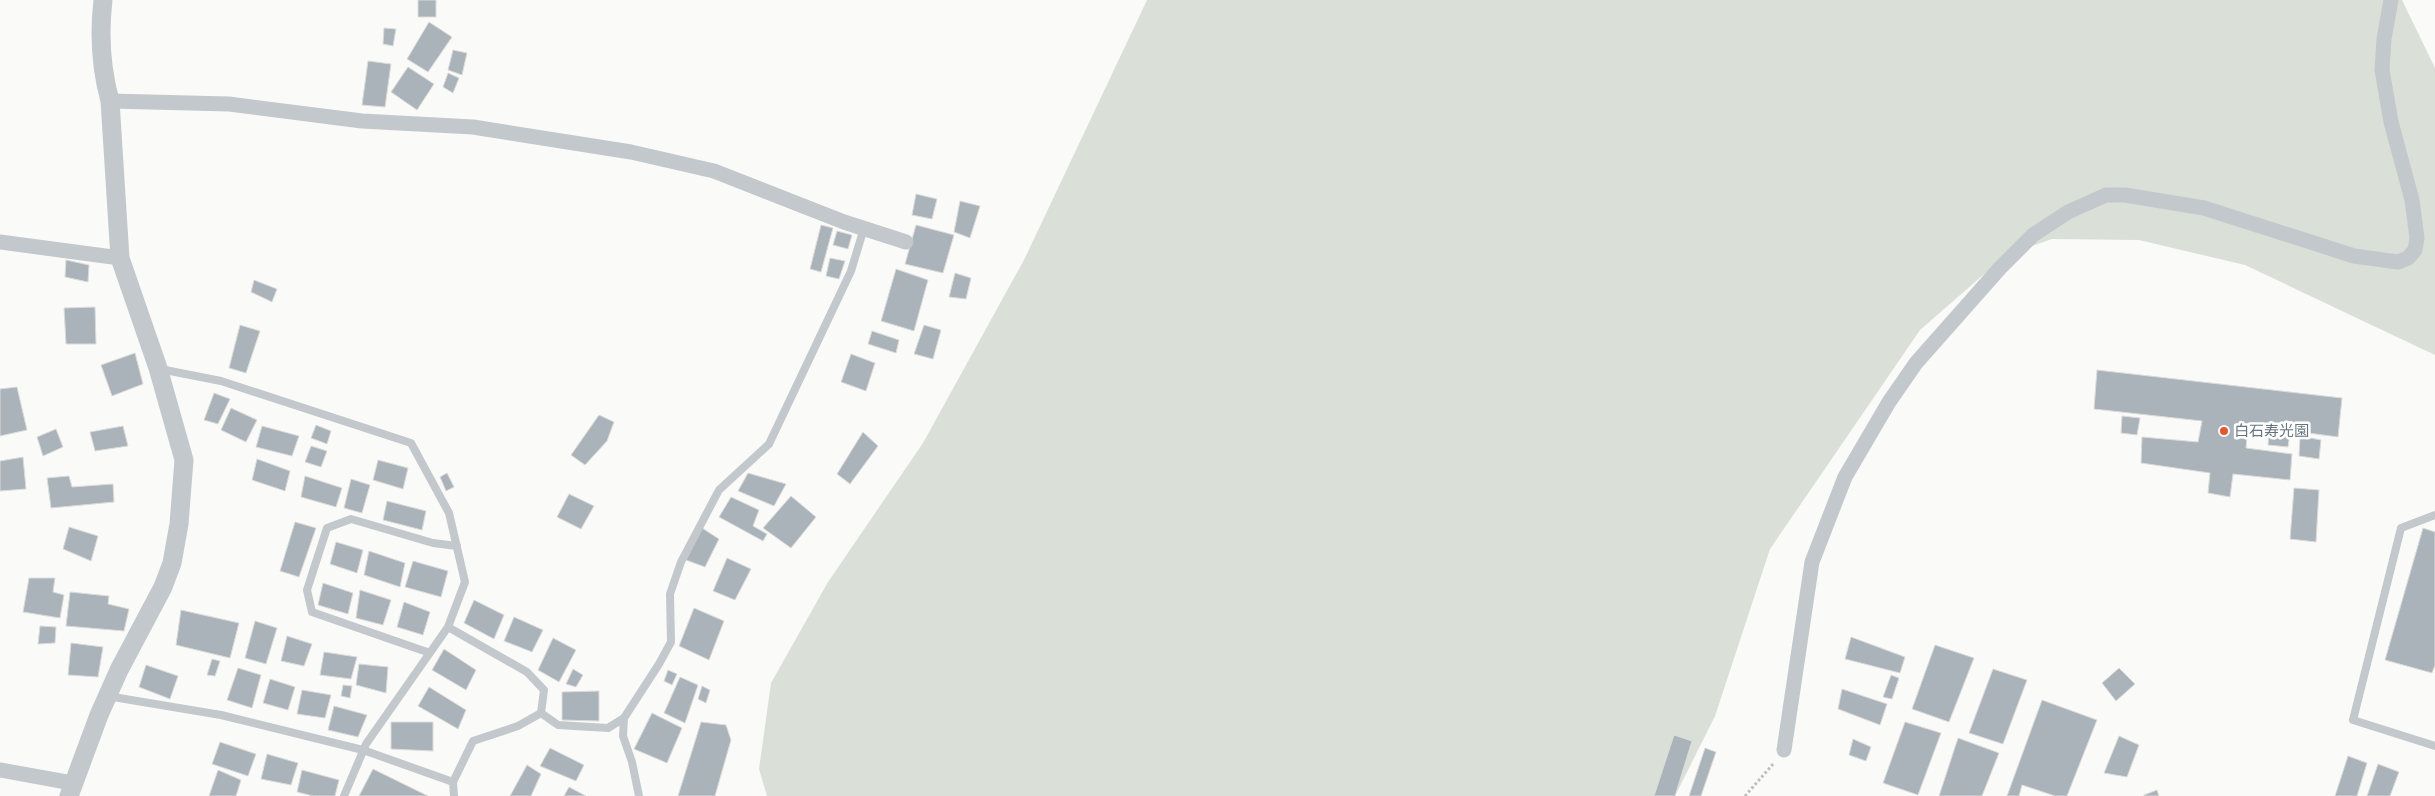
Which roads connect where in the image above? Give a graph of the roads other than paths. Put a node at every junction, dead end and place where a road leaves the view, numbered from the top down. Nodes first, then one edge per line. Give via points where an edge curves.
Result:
1 (103, 0) edge
2 (2391, 0) edge
3 (110, 101) junction
4 (864, 228) junction
5 (0, 242) edge
6 (906, 242) dead end
7 (120, 258) junction
8 (158, 368) junction
9 (2435, 515) edge
10 (457, 546) junction
11 (448, 627) junction
12 (430, 653) junction
13 (107, 696) junction
14 (541, 713) junction
15 (624, 718) junction
16 (2435, 746) edge
17 (363, 750) junction
18 (1784, 750) road end
19 (0, 770) edge
20 (453, 782) junction
21 (70, 790) edge
22 (344, 796) edge
23 (454, 796) edge
24 (640, 796) edge

1 - 3 street via 104,80
2 - 18 street via 2382,70 2390,122 2412,200 2417,238 2408,258 2398,262 2354,256 2204,208 2125,195 2106,195 2068,212 2034,235 2000,268 1916,363 1845,477 1812,562
3 - 4 street via 229,104 362,121 473,127 630,152 714,171
3 - 7 street
4 - 6 street
4 - 15 lane via 852,271 769,444 719,490 681,562 670,594 671,642
5 - 7 street
7 - 8 street
8 - 10 lane via 221,381 412,443 449,513
8 - 13 street via 184,460 179,524 172,563 163,587
9 - 16 lane via 2401,528 2354,720
10 - 11 lane via 465,582
10 - 12 lane via 433,543 351,520 326,528 307,590 312,612
11 - 12 lane
11 - 14 lane via 527,672 544,690
12 - 17 lane
13 - 17 lane via 221,715
13 - 21 street
14 - 15 lane via 558,725 608,728
14 - 20 lane via 518,726 473,741
15 - 24 lane via 624,736
17 - 20 lane
17 - 22 lane
19 - 21 street
20 - 23 lane

